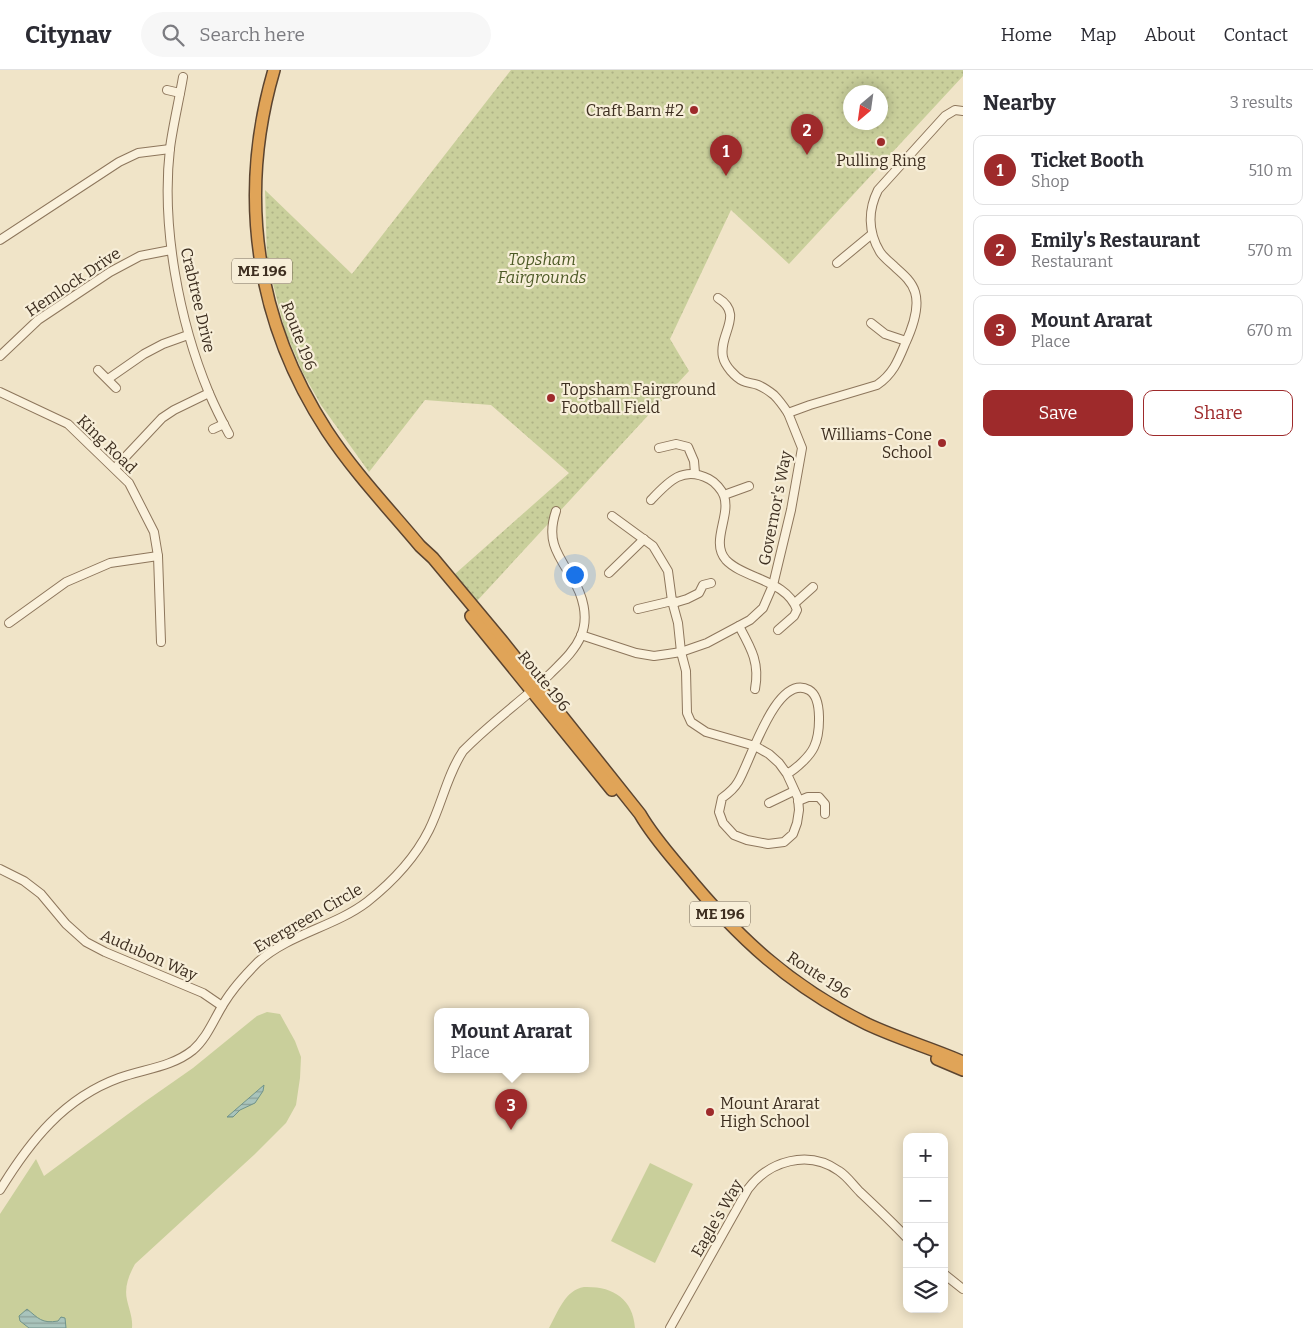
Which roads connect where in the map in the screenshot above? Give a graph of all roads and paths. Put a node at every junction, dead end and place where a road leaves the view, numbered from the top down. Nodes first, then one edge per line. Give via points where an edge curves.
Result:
1 (274, 70) edge
2 (183, 77) dead end
3 (167, 90) dead end
4 (180, 93) junction
5 (963, 111) edge
6 (170, 149) junction
7 (872, 234) junction
8 (0, 240) edge
9 (171, 250) junction
10 (837, 263) dead end
11 (718, 298) dead end
12 (871, 323) dead end
13 (188, 336) junction
14 (906, 341) junction
15 (0, 356) edge
16 (98, 370) dead end
17 (108, 379) junction
18 (116, 388) dead end
19 (0, 392) edge
20 (209, 393) junction
21 (788, 413) junction
22 (224, 424) junction
23 (213, 429) dead end
24 (229, 434) dead end
25 (659, 448) dead end
26 (116, 468) junction
27 (694, 473) junction
28 (749, 486) dead end
29 (724, 495) junction
30 (651, 500) dead end
31 (556, 511) dead end
32 (612, 516) dead end
33 (644, 540) junction
34 (158, 556) junction
35 (610, 573) dead end
36 (711, 583) dead end
37 (774, 585) junction
38 (812, 588) dead end
39 (672, 601) junction
40 (795, 603) junction
41 (638, 609) dead end
42 (9, 624) dead end
43 (739, 626) junction
44 (778, 630) dead end
45 (581, 635) junction
46 (161, 642) dead end
47 (681, 652) junction
48 (535, 689) junction
49 (754, 689) dead end
50 (755, 746) junction
51 (787, 774) junction
52 (794, 791) junction
53 (798, 801) junction
54 (769, 803) dead end
55 (825, 814) dead end
56 (0, 869) edge
57 (222, 1006) junction
58 (904, 1040) junction
59 (963, 1062) edge
60 (963, 1070) edge
61 (0, 1190) edge
62 (903, 1234) edge
63 (948, 1277) edge
64 (963, 1289) edge
65 (670, 1328) edge

1 - 48 highway, Route 196 / ME 196 via 259,131 255,196 261,268 278,333 303,390 328,432 420,546 429,562
2 - 4 street, Crabtree Drive
3 - 4 street
4 - 6 street, Crabtree Drive
5 - 7 street via 955,110 945,116 878,190 870,212
6 - 8 street via 138,153 119,162
6 - 9 street, Crabtree Drive
7 - 10 street
7 - 14 street via 880,253 907,279 916,293 917,303
9 - 13 street, Crabtree Drive
9 - 15 street, Hemlock Drive via 140,256 110,272 38,320
11 - 21 street, Governor's Way via 726,303 730,313 724,357 731,371 743,381 759,385 775,396
12 - 14 street via 885,334
13 - 17 street via 144,354
13 - 20 street, Crabtree Drive
14 - 21 street via 894,368 877,385
16 - 17 street
17 - 18 street
19 - 26 street, King Road via 68,424
20 - 22 street, Crabtree Drive
20 - 26 street via 162,418
21 - 37 street, Governor's Way via 802,448
22 - 23 street
22 - 24 street, Crabtree Drive
25 - 27 street via 676,444 688,447 694,461
26 - 34 street, King Road via 129,483 154,532
27 - 29 street via 713,481
27 - 30 street via 666,484
28 - 29 street
29 - 37 street via 722,553 734,566
31 - 45 street via 552,536 558,557 581,593 584,612
32 - 33 street
33 - 35 street
33 - 39 street via 653,546 668,571
34 - 42 street via 110,564 66,582
34 - 46 street, King Road
36 - 39 street via 687,599
37 - 40 street
37 - 43 street, Governor's Way via 763,608
38 - 40 street
39 - 41 street
39 - 47 street
40 - 44 street via 797,610 794,616
43 - 47 street, Governor's Way
43 - 49 street via 752,652 757,675
45 - 47 street, Governor's Way via 636,653 654,656
45 - 48 street, Evergreen Circle via 570,654
47 - 50 street via 686,671 686,713 691,722 706,732
48 - 57 street, Evergreen Circle via 463,751 429,830 390,882 366,903 294,939 260,961
48 - 58 highway, Route 196 / ME 196 via 636,819 729,924 802,986 840,1009
50 - 51 street via 769,754
50 - 51 street via 765,722 790,690 799,687 810,691 818,701 818,736 813,749
50 - 53 street via 739,781 722,798 719,812 724,823 734,835 747,840 768,844 784,842 793,834 797,823
51 - 52 street
52 - 53 street
52 - 54 street
53 - 55 street via 819,797 825,804
56 - 57 street, Audubon Way via 41,894 86,942 203,994
57 - 61 street, Evergreen Circle via 202,1040 185,1056 95,1088 60,1113 29,1146
58 - 59 highway, Route 196 / ME 196
58 - 60 highway, Route 196 / ME 196 via 918,1050
62 - 65 street, Eagle's Way via 838,1170 808,1159 784,1162 767,1170 748,1189
63 - 64 street

